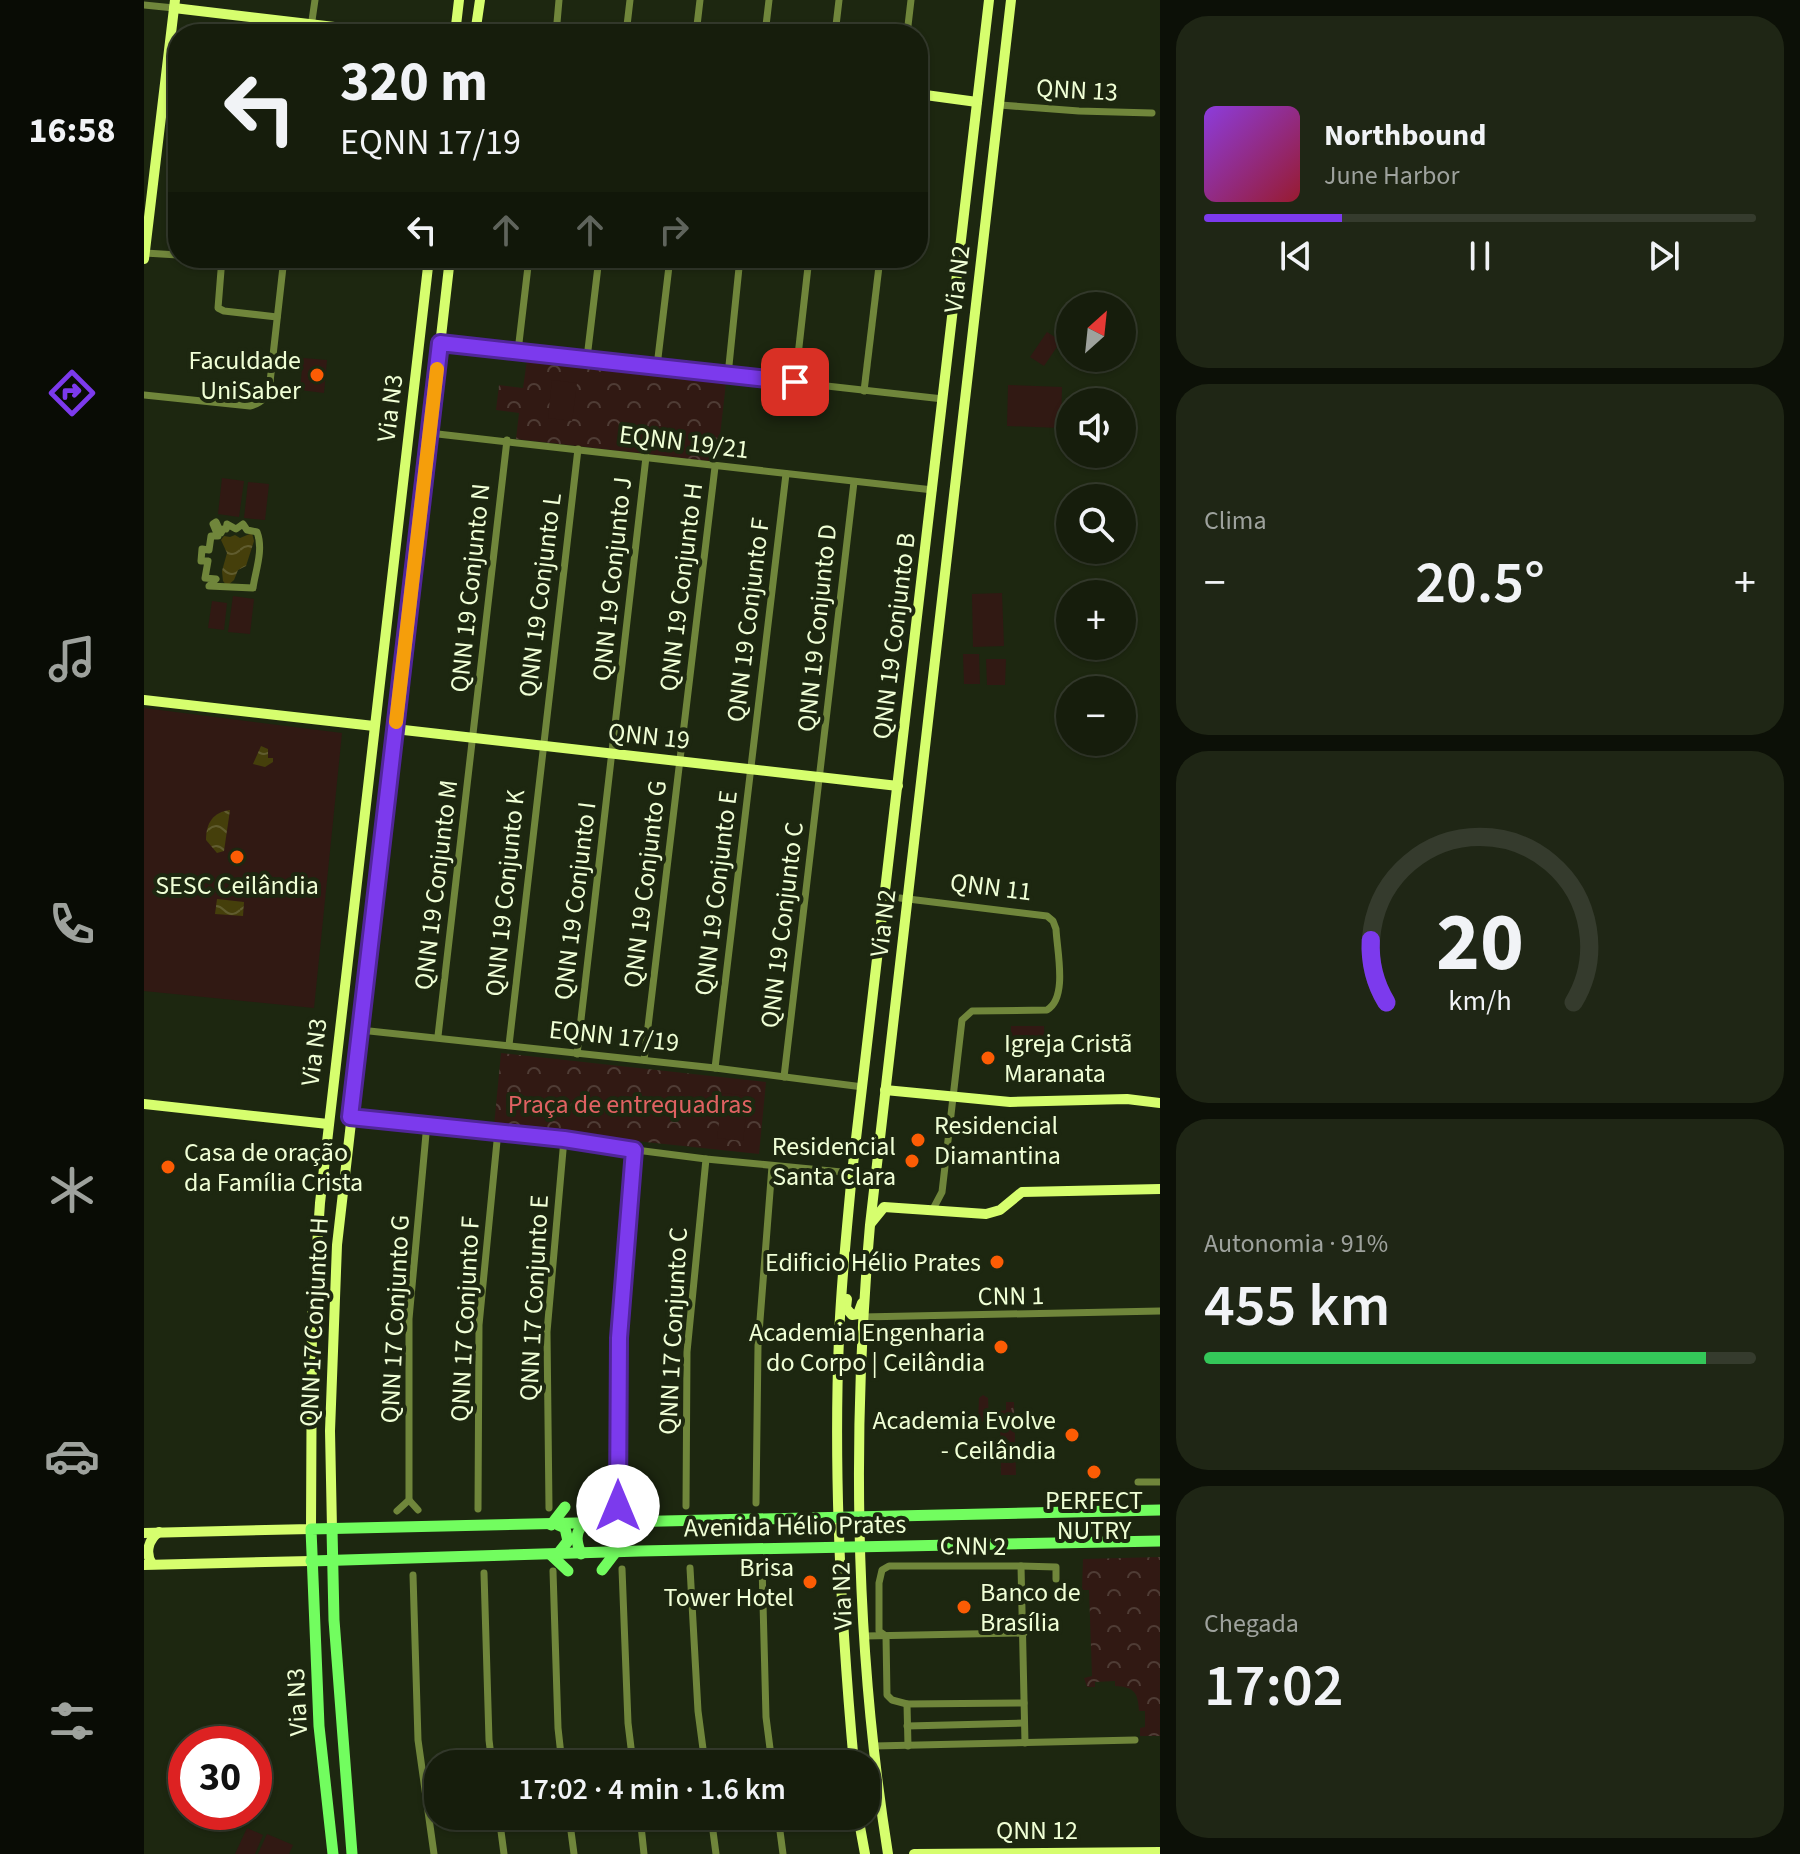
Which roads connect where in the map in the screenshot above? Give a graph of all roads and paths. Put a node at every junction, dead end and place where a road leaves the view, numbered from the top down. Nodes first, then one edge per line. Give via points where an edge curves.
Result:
1 (315, 0) edge
2 (459, 0) edge
3 (480, 0) edge
4 (559, 0) edge
5 (630, 0) edge
6 (700, 0) edge
7 (769, 0) edge
8 (839, 0) edge
9 (911, 0) edge
10 (989, 0) edge
11 (1009, 0) edge
12 (174, 4) edge
13 (144, 5) edge
14 (171, 24) edge
15 (284, 24) edge
16 (312, 24) edge
17 (456, 24) edge
18 (476, 24) edge
19 (557, 24) edge
20 (627, 24) edge
21 (697, 24) edge
22 (766, 24) edge
23 (836, 24) edge
24 (908, 24) edge
25 (168, 51) edge
26 (165, 75) junction
27 (168, 75) edge
28 (928, 95) edge
29 (977, 102) junction
30 (1000, 105) junction
31 (1152, 113) dead end
32 (970, 167) junction
33 (984, 248) junction
34 (145, 253) edge
35 (168, 254) edge
36 (144, 259) edge
37 (221, 268) edge
38 (283, 268) edge
39 (428, 268) edge
40 (445, 268) edge
41 (528, 268) edge
42 (598, 268) edge
43 (669, 268) edge
44 (739, 268) edge
45 (808, 268) edge
46 (879, 268) edge
47 (956, 290) junction
48 (277, 317) junction
49 (441, 339) junction
50 (518, 351) junction
51 (587, 358) junction
52 (657, 366) junction
53 (969, 368) junction
54 (728, 375) junction
55 (795, 382) junction
56 (864, 391) junction
57 (144, 395) edge
58 (943, 399) junction
59 (429, 433) junction
60 (507, 440) junction
61 (578, 449) junction
62 (646, 457) junction
63 (406, 458) junction
64 (715, 467) junction
65 (786, 474) junction
66 (854, 482) junction
67 (933, 490) junction
68 (931, 503) junction
69 (416, 542) junction
70 (202, 549) joint
71 (394, 565) junction
72 (944, 587) junction
73 (917, 632) junction
74 (405, 642) junction
75 (144, 700) edge
76 (928, 714) junction
77 (374, 726) junction
78 (395, 729) junction
79 (474, 739) junction
80 (372, 746) junction
81 (542, 746) junction
82 (612, 754) junction
83 (680, 761) junction
84 (750, 770) junction
85 (821, 778) junction
86 (898, 788) junction
87 (911, 872) junction
88 (376, 889) junction
89 (904, 899) junction
90 (884, 909) junction
91 (353, 912) junction
92 (360, 1030) junction
93 (438, 1036) junction
94 (509, 1045) junction
95 (357, 1052) junction
96 (577, 1054) junction
97 (644, 1060) junction
98 (715, 1068) junction
99 (784, 1077) junction
100 (863, 1087) junction
101 (885, 1090) junction
102 (952, 1096) junction
103 (1160, 1103) edge
104 (144, 1104) edge
105 (350, 1117) junction
106 (427, 1123) junction
107 (328, 1124) junction
108 (498, 1131) junction
109 (564, 1139) junction
110 (634, 1150) junction
111 (706, 1159) junction
112 (772, 1166) junction
113 (852, 1173) junction
114 (1160, 1189) edge
115 (320, 1203) junction
116 (933, 1209) junction
117 (848, 1217) junction
118 (870, 1225) junction
119 (333, 1296) junction
120 (863, 1300) junction
121 (1160, 1311) edge
122 (862, 1317) junction
123 (312, 1318) junction
124 (839, 1339) junction
125 (860, 1416) junction
126 (330, 1431) junction
127 (1138, 1482) dead end
128 (1160, 1482) edge
129 (409, 1500) junction
130 (756, 1503) dead end
131 (618, 1506) dead end
132 (686, 1506) dead end
133 (565, 1507) dead end
134 (598, 1507) dead end
135 (549, 1508) dead end
136 (478, 1509) dead end
137 (418, 1510) dead end
138 (1160, 1510) edge
139 (397, 1511) dead end
140 (860, 1516) junction
141 (838, 1517) junction
142 (617, 1524) junction
143 (554, 1525) junction
144 (583, 1525) junction
145 (311, 1529) junction
146 (332, 1529) junction
147 (159, 1532) junction
148 (144, 1533) edge
149 (1160, 1541) edge
150 (862, 1547) junction
151 (839, 1548) junction
152 (615, 1553) junction
153 (581, 1554) junction
154 (554, 1555) junction
155 (311, 1561) junction
156 (332, 1561) junction
157 (148, 1564) edge
158 (762, 1565) dead end
159 (1021, 1566) junction
160 (690, 1568) dead end
161 (622, 1569) dead end
162 (602, 1570) dead end
163 (553, 1571) dead end
164 (568, 1571) dead end
165 (484, 1573) dead end
166 (413, 1575) dead end
167 (1056, 1579) dead end
168 (1024, 1633) junction
169 (865, 1636) junction
170 (886, 1636) junction
171 (318, 1701) junction
172 (1024, 1703) junction
173 (907, 1704) junction
174 (1024, 1723) junction
175 (907, 1726) junction
176 (1135, 1740) dead end
177 (1025, 1743) junction
178 (874, 1746) junction
179 (908, 1746) junction
180 (490, 1750) edge
181 (560, 1750) edge
182 (631, 1750) edge
183 (703, 1750) edge
184 (770, 1750) edge
185 (854, 1750) edge
186 (874, 1750) edge
187 (345, 1787) junction
188 (880, 1796) edge
189 (328, 1812) junction
190 (501, 1830) edge
191 (571, 1830) edge
192 (641, 1830) edge
193 (713, 1830) edge
194 (780, 1830) edge
195 (861, 1830) edge
196 (880, 1830) edge
197 (890, 1852) edge
198 (1160, 1852) edge
199 (333, 1854) edge
200 (350, 1854) edge
201 (434, 1854) edge
202 (504, 1854) edge
203 (574, 1854) edge
204 (644, 1854) edge
205 (716, 1854) edge
206 (783, 1854) edge
207 (865, 1854) edge
208 (914, 1854) edge

1 - 16 street
2 - 17 main road
3 - 18 main road
4 - 19 street
5 - 20 street
6 - 21 street
7 - 22 street
8 - 23 street
9 - 24 street
10 - 29 main road
11 - 30 main road, Via N2
12 - 13 street
12 - 14 main road
12 - 15 main road
25 - 26 main road
26 - 27 street
26 - 34 main road
28 - 29 main road
29 - 32 main road
30 - 31 street, QNN 13
30 - 33 main road, Via N2
32 - 33 main road via 966,264 976,267
32 - 47 main road
33 - 53 main road, Via N2
34 - 35 street
34 - 36 main road
37 - 48 street via 218,308
38 - 48 street
39 - 63 main road, Via N3
40 - 49 main road, Via N3 via 438,310
41 - 50 street
42 - 51 street
43 - 52 street
44 - 54 street
45 - 55 street
46 - 56 street
47 - 53 main road via 959,278 974,282
47 - 58 main road
48 - 57 street via 269,389 260,402 250,406
49 - 50 street
49 - 59 main road, Via N3
50 - 51 street
51 - 52 street
52 - 54 street
53 - 72 main road, Via N2
54 - 55 street
55 - 56 street
56 - 58 street
58 - 67 main road
59 - 60 street, EQNN 19/21
59 - 69 main road, Via N3
60 - 61 street, EQNN 19/21
60 - 79 street, QNN 19 Conjunto N
61 - 62 street, EQNN 19/21
61 - 81 street, QNN 19 Conjunto L
62 - 64 street, EQNN 19/21
62 - 82 street, QNN 19 Conjunto J
63 - 69 main road via 402,543 410,549
63 - 71 main road, Via N3
64 - 65 street, EQNN 19/21
64 - 83 street, QNN 19 Conjunto H
65 - 66 street, EQNN 19/21
65 - 84 street, QNN 19 Conjunto F
66 - 67 street, EQNN 19/21
66 - 85 street, QNN 19 Conjunto D
67 - 68 main road, QNN 19 Conjunto B
68 - 72 main road via 928,606 939,606
68 - 73 main road, QNN 19 Conjunto B
69 - 74 main road, Via N3
70 - 70 street via 201,561 208,561 205,578 216,579 209,586 253,588 260,541 255,531 227,524 221,533 216,522 218,536 211,536 209,550
71 - 74 main road via 403,559 410,567 402,619
71 - 77 main road, Via N3
72 - 76 main road, Via N2
73 - 76 main road via 923,617 935,622
73 - 86 main road, QNN 19 Conjunto B
74 - 78 main road, Via N3
75 - 77 main road
76 - 87 main road, Via N2
77 - 80 main road, Via N3
78 - 79 main road, QNN 19
78 - 88 main road, Via N3
79 - 81 main road, QNN 19
79 - 93 street, QNN 19 Conjunto M
80 - 88 main road via 374,777 362,887 367,895
80 - 91 main road, Via N3
81 - 82 main road, QNN 19
81 - 94 street, QNN 19 Conjunto K
82 - 83 main road, QNN 19
82 - 96 street, QNN 19 Conjunto I
83 - 84 main road, QNN 19
83 - 97 street, QNN 19 Conjunto G
84 - 85 main road, QNN 19
84 - 98 street, QNN 19 Conjunto E
85 - 86 main road, QNN 19
85 - 99 street, QNN 19 Conjunto C
86 - 87 main road via 893,881 903,886
86 - 90 main road
87 - 89 main road, Via N2
88 - 92 main road, Via N3
89 - 90 main road via 890,897
89 - 101 main road, Via N2
89 - 102 street, QNN 11 via 1047,916 1055,925 1056,1003 1047,1010 967,1013 960,1024
90 - 100 main road
91 - 95 main road via 360,905 368,911 355,1020
91 - 107 main road, Via N3
92 - 93 street, EQNN 17/19
92 - 95 main road, Via N3
93 - 94 street, EQNN 17/19
94 - 96 street, EQNN 17/19
95 - 105 main road, Via N3
96 - 97 street, EQNN 17/19
97 - 98 street, EQNN 17/19
98 - 99 street, EQNN 17/19
99 - 100 street, EQNN 17/19
100 - 113 main road
101 - 102 main road
101 - 118 main road, Via N2
102 - 103 main road via 1010,1102
102 - 116 street via 942,1192
104 - 107 main road
105 - 106 street
105 - 119 main road, QNN 17 Conjunto H
106 - 108 street
106 - 129 street, QNN 17 Conjunto G via 409,1319
107 - 115 main road, Via N3
108 - 109 street
108 - 136 street, QNN 17 Conjunto F via 479,1325
109 - 110 street
109 - 135 street, QNN 17 Conjunto E via 547,1332
110 - 111 street
110 - 131 street via 619,1338
111 - 112 street
111 - 132 street, QNN 17 Conjunto C via 687,1352
112 - 113 street
112 - 130 street via 758,1346
113 - 117 main road, Via N2
114 - 116 main road via 1022,1192 986,1214
115 - 119 main road via 319,1296 325,1302
115 - 123 main road, Via N3
116 - 118 main road via 884,1207
117 - 120 main road via 848,1312 858,1314
117 - 124 main road, Via N2
118 - 120 main road, Via N2
119 - 126 main road, QNN 17 Conjunto H
120 - 122 main road, Via N2
121 - 122 street, CNN 1
122 - 125 main road, Via N2
123 - 126 main road via 321,1313 327,1320
123 - 145 main road, Via N3
124 - 125 main road via 845,1325 855,1327
124 - 141 main road, Via N2
125 - 140 main road, Via N2
126 - 146 main road, QNN 17 Conjunto H
127 - 128 street
129 - 137 street
129 - 139 street
133 - 143 main road
134 - 142 main road
138 - 140 main road, Avenida Hélio Prates
140 - 141 main road, Avenida Hélio Prates
140 - 150 main road, Via N2
141 - 142 main road, Avenida Hélio Prates
141 - 151 main road, Via N2
142 - 144 main road, Avenida Hélio Prates
143 - 144 main road, Avenida Hélio Prates
143 - 146 main road, Avenida Hélio Prates
143 - 154 main road via 565,1528 568,1541
144 - 153 main road via 576,1542
145 - 146 main road, Avenida Hélio Prates
145 - 147 main road, Avenida Hélio Prates
145 - 155 main road, Via N3
146 - 156 main road
147 - 148 main road, Avenida Hélio Prates
147 - 157 main road via 149,1545
149 - 150 main road, Avenida Hélio Prates
150 - 151 main road, Avenida Hélio Prates
150 - 169 main road, Via N2
151 - 152 main road, Avenida Hélio Prates
151 - 185 main road, Via N2
152 - 153 main road, Avenida Hélio Prates
152 - 162 main road
153 - 154 main road, Avenida Hélio Prates
154 - 156 main road, Avenida Hélio Prates
154 - 164 main road
155 - 156 main road, Avenida Hélio Prates
155 - 157 main road, Avenida Hélio Prates
155 - 171 main road, Via N3
156 - 187 main road
158 - 184 street
159 - 167 street via 1056,1567
159 - 168 street, CNN 2
159 - 170 street, CNN 2 via 885,1567 879,1583 879,1631
160 - 183 street
161 - 182 street
163 - 181 street
165 - 180 street
166 - 201 street via 418,1740
168 - 170 street
168 - 172 street, CNN 2
169 - 170 street
169 - 178 main road, Via N2
170 - 173 street, CNN 2 via 887,1695
171 - 187 main road via 331,1790 340,1793
171 - 189 main road, Via N3
172 - 173 street
172 - 174 street, CNN 2
173 - 175 street
174 - 175 street
174 - 177 street, CNN 2
175 - 179 street
176 - 177 street
177 - 179 street
178 - 179 street
178 - 186 main road, Via N2
187 - 200 main road
188 - 197 main road, Via N2
189 - 199 main road, Via N3
189 - 200 main road via 337,1806 343,1810
190 - 202 street
191 - 203 street
192 - 204 street
193 - 205 street
194 - 206 street
195 - 207 main road
196 - 197 main road
198 - 208 main road, QNN 12

